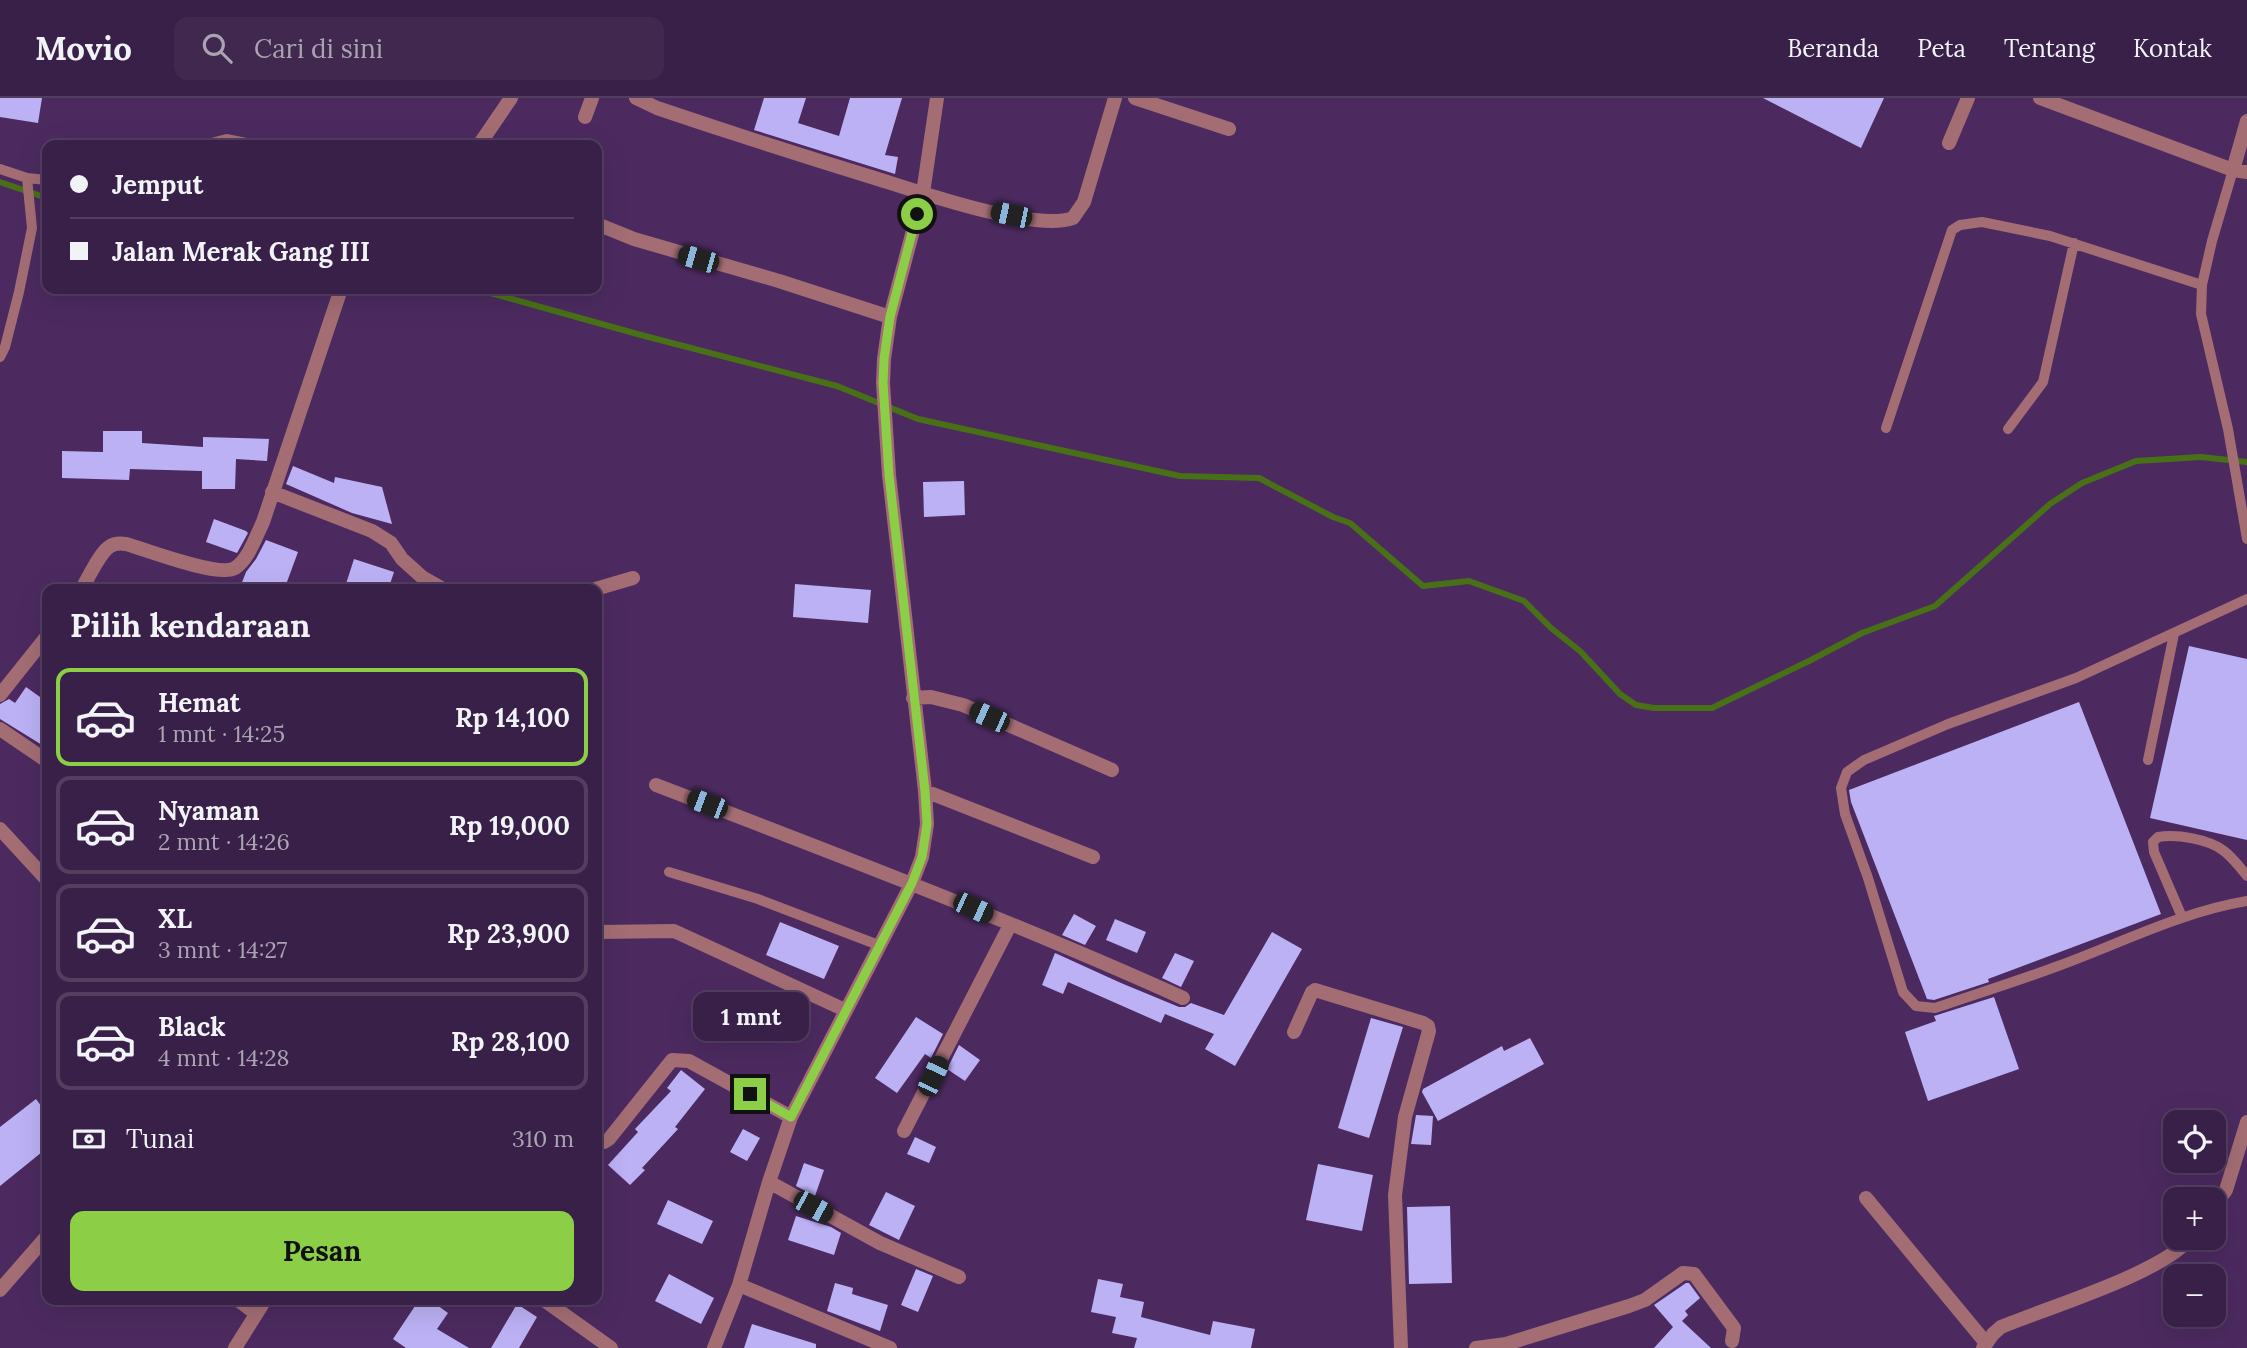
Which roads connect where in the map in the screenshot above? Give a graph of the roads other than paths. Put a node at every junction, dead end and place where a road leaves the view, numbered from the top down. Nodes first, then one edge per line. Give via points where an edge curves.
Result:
1 (511, 98) edge
2 (592, 98) edge
3 (636, 98) edge
4 (937, 98) edge
5 (1115, 98) edge
6 (1135, 98) edge
7 (1968, 98) edge
8 (2040, 98) edge
9 (585, 117) dead end
10 (2247, 121) edge
11 (1229, 129) dead end
12 (482, 140) edge
13 (1949, 143) dead end
14 (0, 169) edge
15 (2240, 171) edge
16 (27, 178) junction
17 (42, 180) edge
18 (923, 193) junction
19 (602, 226) edge
20 (2074, 243) junction
21 (2203, 285) junction
22 (339, 294) edge
23 (890, 317) junction
24 (0, 357) edge
25 (1886, 428) dead end
26 (2008, 429) dead end
27 (272, 492) junction
28 (2247, 539) edge
29 (633, 578) dead end
30 (85, 584) edge
31 (434, 584) edge
32 (602, 587) edge
33 (2247, 600) edge
34 (2174, 634) junction
35 (42, 642) edge
36 (0, 695) edge
37 (913, 698) junction
38 (0, 729) edge
39 (42, 758) edge
40 (2148, 760) dead end
41 (1112, 770) dead end
42 (656, 785) dead end
43 (925, 791) junction
44 (0, 829) edge
45 (1093, 857) dead end
46 (669, 872) dead end
47 (42, 875) edge
48 (2247, 876) edge
49 (912, 883) junction
50 (2247, 901) edge
51 (2182, 917) junction
52 (1010, 925) junction
53 (602, 932) edge
54 (881, 946) junction
55 (1183, 998) dead end
56 (845, 1010) junction
57 (1294, 1032) dead end
58 (791, 1117) junction
59 (2247, 1122) edge
60 (904, 1130) dead end
61 (602, 1142) edge
62 (769, 1182) junction
63 (2226, 1190) edge
64 (1866, 1198) dead end
65 (42, 1242) edge
66 (2177, 1250) edge
67 (959, 1277) dead end
68 (739, 1285) junction
69 (0, 1290) edge
70 (245, 1305) edge
71 (261, 1305) edge
72 (551, 1305) edge
73 (255, 1313) junction
74 (1735, 1345) edge
75 (1985, 1345) edge
76 (235, 1348) edge
77 (611, 1348) edge
78 (714, 1348) edge
79 (890, 1348) edge
80 (1401, 1348) edge
81 (1476, 1348) edge
82 (1717, 1348) edge

1 - 12 street
2 - 9 street
3 - 18 street via 796,155
4 - 18 street
5 - 18 street via 1084,202 1073,218 1040,220
6 - 11 street
7 - 13 street
8 - 15 street
10 - 15 street
14 - 16 lane
15 - 21 lane via 2212,241
16 - 17 lane
16 - 24 lane via 32,228
18 - 23 street
19 - 23 street
20 - 21 lane
20 - 25 lane via 1982,222 1952,230
20 - 26 lane via 2043,382
21 - 28 lane via 2202,314
22 - 27 street
23 - 37 street via 884,414
27 - 30 street via 245,558 231,570 213,571 118,543 103,553
27 - 31 street via 372,531
29 - 32 street
33 - 34 lane
34 - 40 lane
34 - 51 lane via 2076,678 1864,760 1847,772 1841,788 1845,814 1903,992 1916,1006 1935,1007 2058,966
35 - 36 street
37 - 41 street via 963,705
37 - 43 street
38 - 39 street
42 - 49 street
43 - 45 street
43 - 49 street via 927,824
44 - 47 street
46 - 54 lane via 758,899
48 - 51 lane via 2222,849 2182,837 2158,837 2153,842 2154,852
49 - 52 street
49 - 54 street
50 - 51 lane
52 - 55 street
52 - 60 street
53 - 56 street via 674,931
54 - 56 street
56 - 58 street
57 - 80 street via 1315,990 1428,1026 1405,1117 1395,1195
58 - 61 street via 677,1059
58 - 62 street
59 - 63 street
62 - 67 street via 880,1243
62 - 68 street
64 - 75 street
65 - 69 street
66 - 75 street via 2140,1273 2001,1326
68 - 78 street
68 - 79 street
70 - 73 street
71 - 73 street
72 - 77 street
73 - 76 street
74 - 81 street via 1734,1328 1694,1274 1687,1272 1629,1307 1506,1344
74 - 82 street via 1725,1341

